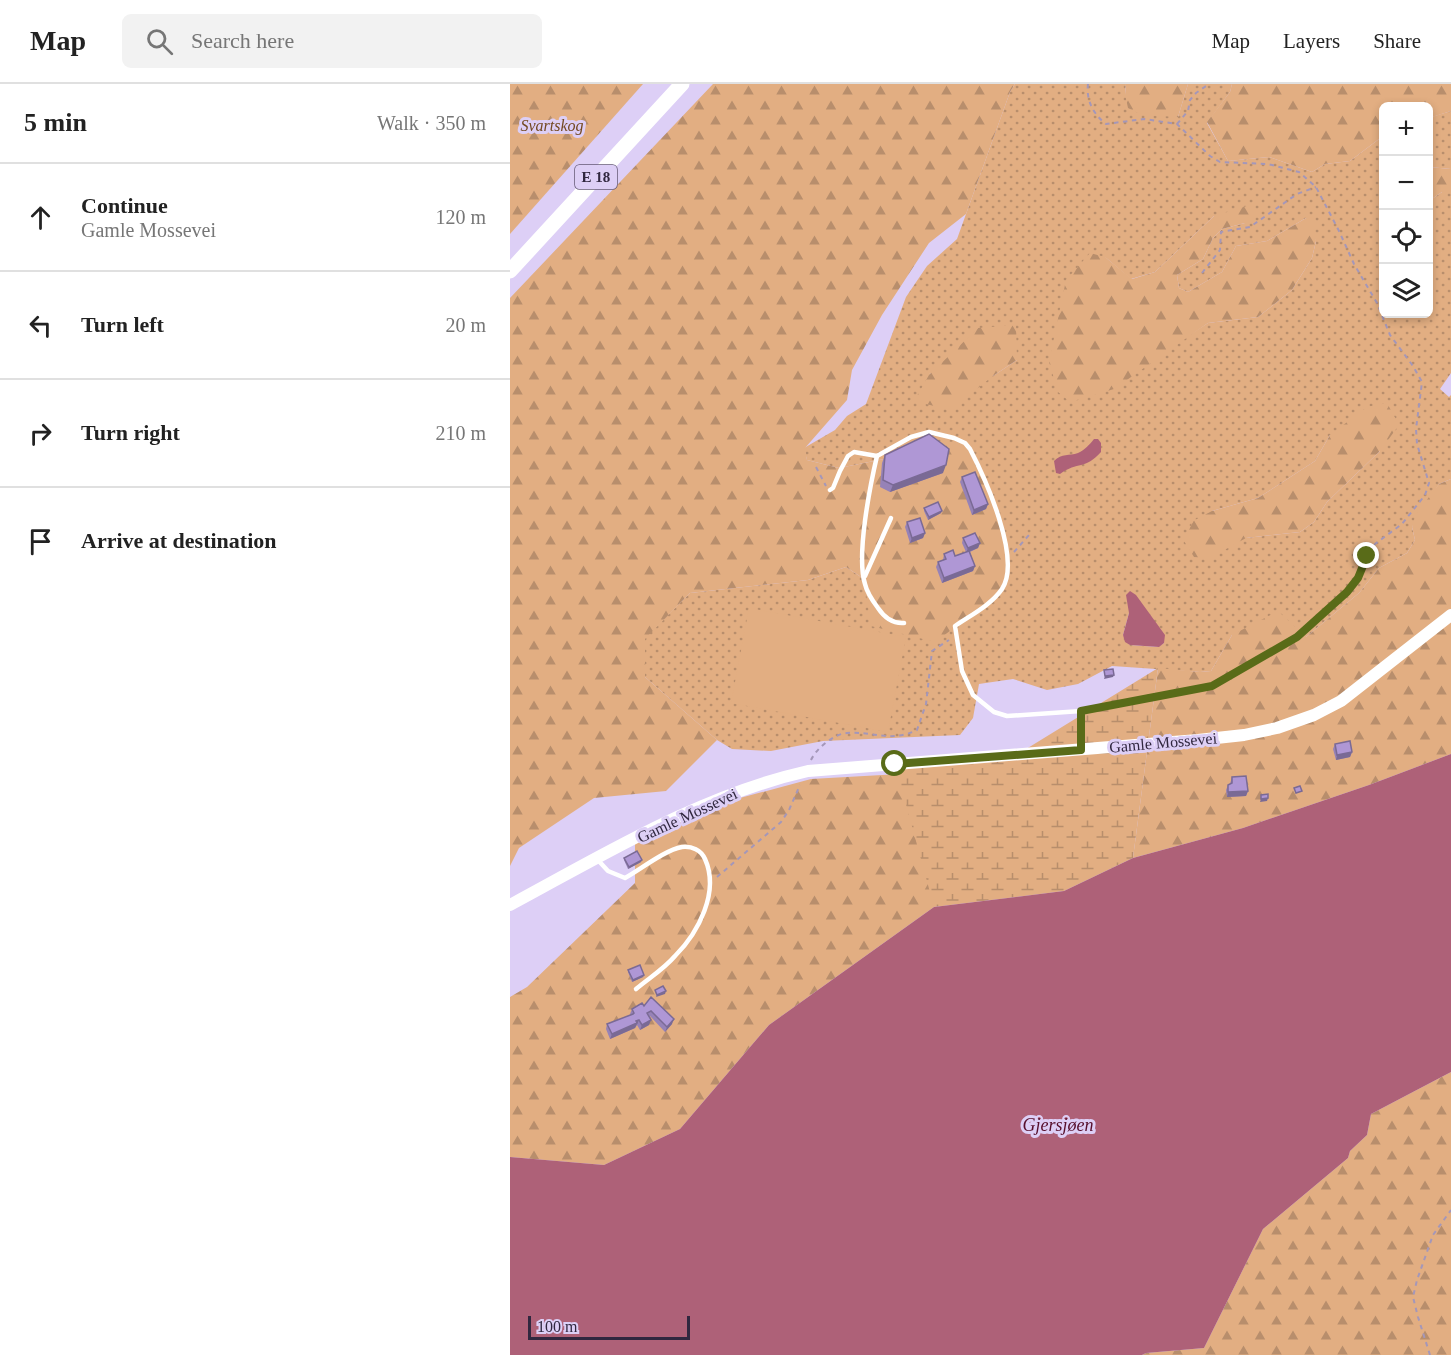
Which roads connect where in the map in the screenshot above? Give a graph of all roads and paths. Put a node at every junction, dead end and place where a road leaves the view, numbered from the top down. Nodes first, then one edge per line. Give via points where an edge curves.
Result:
1 (669, 84) edge
2 (682, 84) edge
3 (1088, 84) edge
4 (1209, 84) edge
5 (1177, 123) junction
6 (1316, 187) junction
7 (510, 257) edge
8 (510, 271) edge
9 (1202, 273) dead end
10 (877, 456) junction
11 (816, 467) dead end
12 (830, 490) joint
13 (891, 518) dead end
14 (1029, 535) dead end
15 (1008, 565) junction
16 (864, 580) junction
17 (1451, 615) edge
18 (904, 623) dead end
19 (956, 635) junction
20 (1198, 689) joint
21 (1081, 711) junction
22 (839, 736) dead end
23 (1081, 750) junction
24 (794, 797) dead end
25 (597, 858) junction
26 (710, 882) junction
27 (510, 905) edge
28 (636, 989) dead end
29 (1451, 1210) edge
30 (1430, 1355) edge

1 - 7 highway, E 18
2 - 8 highway, E 18
3 - 5 path via 1092,108 1106,124 1144,119
4 - 5 path via 1190,100 1188,111
5 - 6 path via 1220,162 1268,164 1299,172
6 - 9 path via 1298,194 1250,227 1221,232 1220,250
6 - 20 path via 1390,335 1422,382 1417,444 1429,483 1425,495 1402,524 1375,544 1347,592 1297,637 1227,679
10 - 12 lane via 854,452 848,456
10 - 15 lane via 928,432 964,443 1002,526
10 - 16 lane via 863,549
11 - 12 path
13 - 16 lane
14 - 15 path via 1012,554
15 - 19 lane via 1002,589 956,626
16 - 18 lane via 880,612 893,622
17 - 23 main road, Gamle Mossevei via 1350,694 1314,715 1244,735
19 - 21 lane via 962,671 973,695 994,712 1007,716
19 - 22 path via 932,651 926,704 917,730 886,737 848,733
20 - 21 lane
21 - 23 lane
23 - 25 main road, Gamle Mossevei via 790,775 696,808
24 - 26 path via 787,815 773,830
25 - 26 lane via 608,871 625,878 678,849 690,847 703,855
25 - 27 main road, Gamle Mossevei
26 - 28 lane via 705,908 686,943
29 - 30 path via 1433,1234 1413,1297

